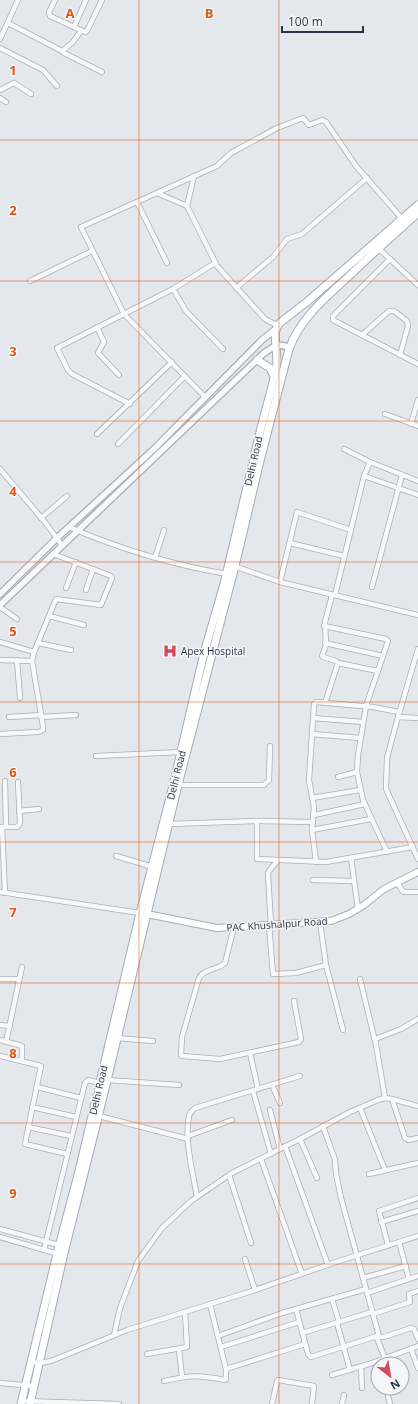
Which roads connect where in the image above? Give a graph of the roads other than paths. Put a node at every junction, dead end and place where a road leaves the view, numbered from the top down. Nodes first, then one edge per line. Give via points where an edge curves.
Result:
1 (18, 0) edge
2 (55, 0) edge
3 (86, 0) edge
4 (102, 0) edge
5 (8, 23) junction
6 (74, 27) junction
7 (81, 30) junction
8 (0, 39) edge
9 (0, 48) edge
10 (62, 51) junction
11 (102, 72) dead end
12 (57, 86) dead end
13 (0, 90) edge
14 (31, 94) dead end
15 (0, 98) edge
16 (6, 102) dead end
17 (194, 176) junction
18 (367, 178) junction
19 (157, 193) junction
20 (137, 202) junction
21 (418, 205) edge
22 (186, 206) junction
23 (418, 213) edge
24 (405, 221) junction
25 (378, 248) junction
26 (92, 251) junction
27 (390, 259) junction
28 (166, 263) dead end
29 (215, 263) junction
30 (30, 281) dead end
31 (417, 283) edge
32 (236, 288) junction
33 (172, 289) junction
34 (294, 312) junction
35 (124, 314) junction
36 (305, 320) junction
37 (97, 327) junction
38 (278, 327) junction
39 (362, 335) junction
40 (276, 345) junction
41 (289, 348) junction
42 (223, 349) dead end
43 (400, 355) junction
44 (257, 360) junction
45 (172, 362) junction
46 (418, 364) edge
47 (119, 375) dead end
48 (185, 376) junction
49 (274, 376) junction
50 (205, 397) junction
51 (418, 400) edge
52 (130, 404) junction
53 (385, 414) dead end
54 (411, 424) junction
55 (418, 426) edge
56 (97, 434) dead end
57 (118, 444) dead end
58 (344, 449) dead end
59 (370, 462) junction
60 (0, 469) edge
61 (402, 475) junction
62 (364, 476) junction
63 (418, 481) edge
64 (398, 488) junction
65 (418, 495) edge
66 (67, 496) dead end
67 (41, 518) junction
68 (69, 527) junction
69 (164, 530) dead end
70 (351, 530) junction
71 (78, 531) junction
72 (57, 538) junction
73 (290, 543) junction
74 (62, 545) junction
75 (53, 554) junction
76 (344, 556) junction
77 (154, 558) junction
78 (76, 562) junction
79 (232, 566) junction
80 (93, 568) junction
81 (230, 574) junction
82 (280, 582) junction
83 (372, 587) dead end
84 (66, 588) dead end
85 (1, 590) edge
86 (86, 590) dead end
87 (333, 595) junction
88 (0, 606) edge
89 (418, 615) edge
90 (49, 616) junction
91 (17, 619) dead end
92 (84, 625) dead end
93 (324, 626) junction
94 (0, 642) edge
95 (38, 643) junction
96 (326, 643) junction
97 (418, 649) edge
98 (71, 650) dead end
99 (34, 652) junction
100 (383, 656) junction
101 (0, 660) edge
102 (17, 660) junction
103 (32, 661) junction
104 (338, 663) junction
105 (378, 671) junction
106 (20, 698) dead end
107 (325, 703) junction
108 (366, 706) junction
109 (398, 714) junction
110 (76, 715) dead end
111 (41, 716) junction
112 (9, 718) dead end
113 (313, 718) junction
114 (418, 718) edge
115 (363, 722) junction
116 (0, 734) edge
117 (312, 734) junction
118 (360, 738) junction
119 (270, 746) dead end
120 (181, 752) junction
121 (96, 756) dead end
122 (357, 772) junction
123 (338, 777) dead end
124 (5, 781) dead end
125 (18, 782) dead end
126 (178, 785) junction
127 (360, 790) junction
128 (312, 798) junction
129 (365, 804) junction
130 (39, 809) dead end
131 (19, 812) junction
132 (314, 815) junction
133 (371, 818) junction
134 (256, 822) junction
135 (313, 822) junction
136 (170, 824) junction
137 (3, 827) edge
138 (312, 830) junction
139 (413, 847) junction
140 (387, 852) junction
141 (116, 856) dead end
142 (351, 858) junction
143 (418, 859) edge
144 (278, 860) junction
145 (316, 862) junction
146 (153, 867) junction
147 (418, 872) edge
148 (313, 880) dead end
149 (354, 880) junction
150 (397, 882) junction
151 (2, 892) edge
152 (418, 892) edge
153 (358, 909) junction
154 (144, 914) junction
155 (320, 922) junction
156 (270, 925) junction
157 (234, 927) junction
158 (326, 965) junction
159 (22, 967) dead end
160 (0, 979) edge
161 (19, 979) junction
162 (360, 979) dead end
163 (294, 1001) dead end
164 (418, 1019) edge
165 (0, 1025) edge
166 (10, 1026) junction
167 (344, 1030) dead end
168 (117, 1038) junction
169 (0, 1040) edge
170 (153, 1041) dead end
171 (375, 1041) junction
172 (6, 1042) junction
173 (250, 1053) junction
174 (0, 1056) edge
175 (22, 1061) junction
176 (300, 1076) dead end
177 (107, 1080) junction
178 (100, 1083) junction
179 (179, 1085) dead end
180 (272, 1085) junction
181 (37, 1088) junction
182 (258, 1089) junction
183 (253, 1091) junction
184 (81, 1098) junction
185 (385, 1098) junction
186 (392, 1099) junction
187 (280, 1103) dead end
188 (418, 1106) edge
189 (32, 1107) junction
190 (360, 1108) junction
191 (270, 1110) dead end
192 (99, 1116) junction
193 (76, 1117) junction
194 (232, 1120) dead end
195 (28, 1126) junction
196 (323, 1126) junction
197 (71, 1136) junction
198 (188, 1138) junction
199 (418, 1138) edge
200 (300, 1139) junction
201 (285, 1146) junction
202 (280, 1149) junction
203 (67, 1154) junction
204 (271, 1154) junction
205 (261, 1159) junction
206 (418, 1163) edge
207 (385, 1170) junction
208 (369, 1174) dead end
209 (229, 1175) junction
210 (317, 1178) dead end
211 (197, 1197) junction
212 (418, 1198) edge
213 (418, 1211) edge
214 (381, 1222) junction
215 (0, 1229) edge
216 (0, 1236) edge
217 (418, 1236) edge
218 (46, 1242) junction
219 (400, 1242) junction
220 (251, 1243) dead end
221 (388, 1245) junction
222 (63, 1246) junction
223 (44, 1250) junction
224 (60, 1255) junction
225 (357, 1256) junction
226 (245, 1259) dead end
227 (328, 1265) junction
228 (406, 1266) junction
229 (302, 1274) junction
230 (418, 1276) edge
231 (363, 1278) junction
232 (409, 1279) junction
233 (255, 1290) junction
234 (418, 1290) edge
235 (367, 1291) junction
236 (332, 1299) junction
237 (210, 1304) junction
238 (296, 1309) junction
239 (185, 1312) junction
240 (372, 1313) junction
241 (299, 1322) junction
242 (338, 1322) junction
243 (302, 1333) junction
244 (114, 1335) junction
245 (218, 1336) junction
246 (377, 1336) junction
247 (418, 1339) edge
248 (305, 1344) junction
249 (344, 1346) junction
250 (418, 1346) edge
251 (221, 1347) junction
252 (179, 1349) junction
253 (411, 1349) junction
254 (147, 1354) dead end
255 (384, 1356) edge
256 (391, 1356) edge
257 (31, 1362) junction
258 (40, 1363) junction
259 (370, 1364) edge
260 (361, 1367) junction
261 (418, 1368) edge
262 (226, 1369) junction
263 (350, 1370) junction
264 (332, 1376) dead end
265 (182, 1377) junction
266 (164, 1381) dead end
267 (0, 1383) edge
268 (26, 1385) junction
269 (34, 1386) junction
270 (362, 1388) dead end
271 (344, 1395) dead end
272 (21, 1402) edge
273 (30, 1402) edge
274 (83, 1404) edge
275 (119, 1404) edge
276 (272, 1404) edge
277 (312, 1404) edge
278 (342, 1404) edge

1 - 5 street
2 - 6 street via 49,12 50,16
3 - 6 street
4 - 7 street via 87,30
5 - 8 street
5 - 10 street
6 - 7 street
7 - 10 street via 72,43
9 - 12 street via 43,70
10 - 11 street
13 - 14 street via 14,83
15 - 16 street
17 - 18 street via 217,166 231,153 277,128 303,118 309,125 322,120 326,122
17 - 19 street
17 - 22 street
18 - 24 street
18 - 32 street via 302,234 287,239 273,257
19 - 20 street
19 - 22 street
20 - 26 street via 81,228
20 - 28 street
21 - 24 main road
22 - 29 street
23 - 24 main road
24 - 25 main road
24 - 34 main road
25 - 27 street
25 - 36 main road
26 - 30 street
26 - 35 street
27 - 31 street
27 - 39 street via 333,316 333,320
29 - 32 street
29 - 33 street
32 - 38 street via 265,318
33 - 35 street
33 - 42 street via 186,311
34 - 36 main road
34 - 38 main road
35 - 37 street
35 - 45 street
36 - 41 main road
37 - 47 street via 104,342 98,353
37 - 52 street via 58,347 57,350 72,374
38 - 40 main road, Delhi Road via 275,333
38 - 50 street
39 - 43 street
39 - 43 street via 389,311 394,311 407,321 408,326
40 - 41 street
40 - 44 street
40 - 49 main road, Delhi Road
41 - 79 main road
43 - 46 street
44 - 49 main road via 270,368
44 - 71 street
45 - 48 street
45 - 52 street
48 - 50 street
48 - 57 street
49 - 79 main road, Delhi Road
50 - 68 street via 153,450
51 - 54 street
52 - 56 street
53 - 54 street
54 - 55 street
58 - 59 street
59 - 61 street
59 - 62 street
60 - 67 street
61 - 63 street
61 - 64 street
62 - 64 street
62 - 70 street
64 - 65 street
64 - 83 street
66 - 67 street
67 - 72 street
68 - 71 street
68 - 72 street
69 - 77 street
70 - 73 street via 298,512
70 - 76 street
71 - 74 street
71 - 77 street
72 - 74 street
72 - 85 street
73 - 76 street
73 - 82 street
74 - 75 street
75 - 78 street
75 - 88 street
76 - 87 street
77 - 81 street
78 - 80 street
78 - 84 street
79 - 81 main road
79 - 82 street
80 - 86 street
80 - 90 street via 112,578 103,603 99,606 58,598
81 - 120 main road, Delhi Road via 204,653
81 - 126 main road
82 - 87 street
87 - 89 street
87 - 93 street
88 - 91 street
90 - 92 street
90 - 95 street
93 - 96 street
93 - 100 street via 386,639 388,643
94 - 99 street
95 - 98 street
95 - 99 street
96 - 100 street
96 - 104 street via 322,657
97 - 109 street
99 - 103 street
100 - 105 street
101 - 102 street
102 - 103 street
102 - 106 street
103 - 111 street
104 - 105 street
104 - 107 street
105 - 108 street
107 - 108 street
107 - 113 street via 315,703
108 - 109 street
108 - 115 street
109 - 114 street
109 - 139 street via 387,758 386,789
110 - 111 street
111 - 112 street
111 - 116 street via 43,728 40,732
113 - 115 street
113 - 117 street
115 - 118 street
117 - 118 street
117 - 128 street via 309,783
118 - 122 street
119 - 126 street via 269,780 264,785
120 - 121 street
120 - 146 main road, Delhi Road
122 - 123 street
122 - 127 street
124 - 137 street
125 - 131 street
126 - 136 main road
127 - 128 street
127 - 129 street
128 - 132 street
129 - 132 street
129 - 133 street
130 - 131 street
131 - 137 street via 19,826
132 - 135 street
133 - 138 street
133 - 140 street
134 - 135 street
134 - 136 street
134 - 144 street via 257,859
135 - 138 street
136 - 154 main road
137 - 151 street
138 - 145 street
139 - 140 street
139 - 143 street
140 - 142 street
141 - 146 street
142 - 145 street
142 - 149 street
144 - 145 street
144 - 156 street via 268,874
146 - 154 main road, Delhi Road
147 - 150 main road, PAC Khushalpur Road
148 - 149 street
149 - 153 street
150 - 152 street via 404,892
150 - 153 main road, PAC Khushalpur Road
151 - 154 street
153 - 155 main road, PAC Khushalpur Road via 331,921
154 - 157 main road, PAC Khushalpur Road via 217,928
154 - 168 main road
154 - 178 main road, Delhi Road
155 - 156 main road, PAC Khushalpur Road
155 - 158 street
156 - 157 main road, PAC Khushalpur Road
156 - 158 street via 273,974
157 - 173 street via 225,963 201,975 182,1037 180,1053 182,1056 220,1059
158 - 167 street
159 - 161 street
160 - 161 street
161 - 166 street
162 - 171 street
163 - 173 street via 301,1041
164 - 171 street via 401,1029 378,1037
165 - 166 street
166 - 172 street
168 - 170 street
168 - 177 main road
169 - 172 street
171 - 185 street
172 - 175 street via 22,1046
173 - 182 street
174 - 175 street
175 - 181 street via 40,1066
176 - 180 street
177 - 179 street
177 - 192 main road
178 - 184 street via 86,1081
178 - 222 main road, Delhi Road
180 - 182 street
180 - 187 street
181 - 184 street
181 - 189 street
182 - 183 street
183 - 198 street via 194,1108 189,1115
183 - 204 street
184 - 193 street
185 - 186 street
185 - 190 street
186 - 188 street
186 - 199 street via 405,1138
189 - 193 street
189 - 195 street
190 - 196 street
190 - 207 street
191 - 202 street
192 - 198 street
192 - 222 main road
193 - 197 street
194 - 198 street
195 - 197 street
195 - 203 street via 25,1144
196 - 200 street
196 - 225 street via 335,1160 341,1198
197 - 203 street
198 - 211 street
200 - 201 street
200 - 210 street
201 - 202 street
201 - 227 street
202 - 204 street
203 - 218 street
204 - 205 street
205 - 209 street
205 - 229 street
206 - 207 street
207 - 208 street
209 - 211 street
209 - 220 street
211 - 244 street via 162,1228 138,1261 120,1308
212 - 214 street via 380,1210
213 - 214 street
214 - 221 street
215 - 218 street
216 - 223 street
217 - 219 street
218 - 222 street
218 - 223 street
219 - 221 street
219 - 228 street
221 - 225 street
222 - 224 main road
223 - 224 street
224 - 257 main road
224 - 258 main road
225 - 227 street
225 - 231 street
226 - 233 street
227 - 229 street
228 - 231 street
228 - 232 street
229 - 233 street
230 - 232 street
231 - 235 street
232 - 235 street
233 - 237 street
234 - 240 street via 409,1294 410,1302
235 - 236 street
235 - 240 street
236 - 238 street
236 - 242 street
237 - 239 street
237 - 245 street
238 - 241 street
238 - 245 street
239 - 244 street
239 - 252 street via 188,1346
240 - 242 street
240 - 246 street
241 - 243 street
241 - 251 street
242 - 243 street
242 - 249 street
243 - 248 street
244 - 258 street via 51,1361
245 - 251 street
246 - 247 street via 384,1337 412,1328
246 - 249 street
246 - 255 street
248 - 249 street via 311,1356
248 - 262 street
249 - 263 street
250 - 253 street
251 - 262 street
252 - 254 street
252 - 265 street
253 - 256 street
253 - 261 street
257 - 258 street
257 - 268 main road
258 - 269 main road
259 - 260 street
260 - 263 street
260 - 270 street
262 - 265 street via 225,1380 199,1376
263 - 264 street
265 - 266 street
267 - 268 street
268 - 269 street
268 - 272 main road
269 - 273 main road
271 - 278 street
272 - 273 street
273 - 274 street
274 - 275 street
276 - 277 street via 278,1380 314,1386

